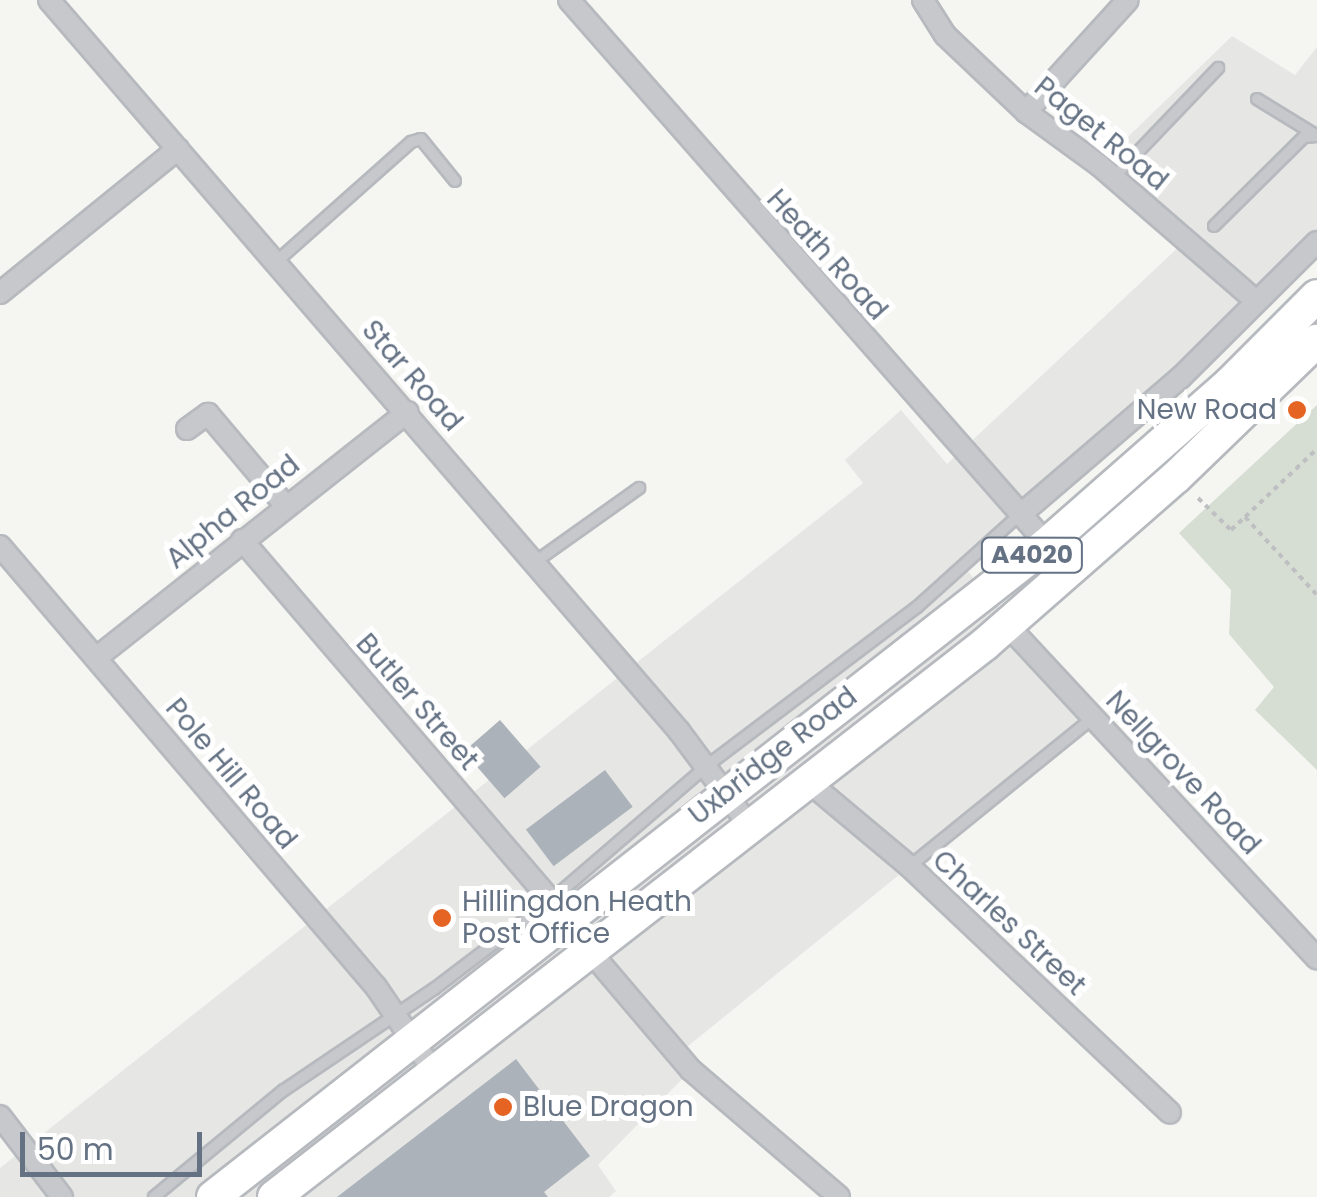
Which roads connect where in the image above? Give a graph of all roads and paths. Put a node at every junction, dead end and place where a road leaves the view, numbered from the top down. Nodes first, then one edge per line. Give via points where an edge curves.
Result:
1 (49, 0) edge
2 (569, 0) edge
3 (923, 0) edge
4 (1128, 0) edge
5 (1218, 68) dead end
6 (1257, 99) dead end
7 (1026, 112) junction
8 (1316, 135) edge
9 (178, 150) junction
10 (1114, 177) junction
11 (455, 181) dead end
12 (1214, 226) dead end
13 (1317, 242) edge
14 (276, 262) junction
15 (0, 293) edge
16 (1317, 296) edge
17 (1256, 301) junction
18 (1317, 341) edge
19 (407, 412) junction
20 (187, 428) dead end
21 (1317, 449) edge
22 (1176, 477) junction
23 (639, 488) dead end
24 (285, 504) junction
25 (1020, 514) junction
26 (1245, 516) junction
27 (242, 540) junction
28 (1047, 544) junction
29 (0, 546) edge
30 (535, 562) junction
31 (1317, 595) edge
32 (1008, 626) junction
33 (96, 658) junction
34 (1094, 718) junction
35 (708, 765) junction
36 (805, 779) junction
37 (728, 793) junction
38 (748, 824) junction
39 (910, 866) junction
40 (552, 900) junction
41 (588, 949) junction
42 (1317, 959) edge
43 (394, 1014) junction
44 (414, 1042) junction
45 (434, 1072) junction
46 (1170, 1114) dead end
47 (0, 1116) edge
48 (62, 1197) edge
49 (154, 1197) edge
50 (213, 1197) edge
51 (274, 1197) edge
52 (840, 1197) edge

1 - 9 street, Star Road
2 - 25 street, Heath Road
3 - 7 street, Paget Road via 944,34
4 - 7 street
5 - 10 lane
6 - 8 lane
7 - 10 street, Paget Road
8 - 12 lane
9 - 14 street, Star Road
9 - 15 street
10 - 17 street, Paget Road
11 - 14 lane via 420,140 411,142
13 - 17 street
14 - 19 street, Star Road
16 - 28 main road, Uxbridge Road / A4020 via 1229,384
17 - 25 street via 1180,378
18 - 22 main road, Uxbridge Road / A4020
19 - 24 street, Alpha Road
19 - 30 street, Star Road
20 - 24 street via 208,414
21 - 26 path
22 - 26 path via 1231,530
22 - 32 main road, Uxbridge Road / A4020
23 - 30 lane
24 - 27 street, Alpha Road
25 - 28 street, Heath Road
25 - 35 lane via 917,607
26 - 31 path
27 - 33 street, Alpha Road
27 - 40 street, Butler Street
28 - 37 main road, Uxbridge Road / A4020
29 - 33 street, Pole Hill Road
30 - 35 street, Star Road
32 - 34 street, Nellgrove Road
32 - 36 main road, Uxbridge Road / A4020
33 - 43 street, Pole Hill Road
34 - 39 lane
34 - 42 street, Nellgrove Road
35 - 37 street, Star Road
35 - 40 lane
36 - 38 main road, Uxbridge Road / A4020
36 - 39 street, Charles Street
37 - 38 street, Star Road
37 - 44 main road, Uxbridge Road / A4020
38 - 41 main road, Uxbridge Road / A4020
39 - 46 street, Charles Street
40 - 43 lane
41 - 45 main road, Uxbridge Road / A4020
41 - 52 street via 691,1070
43 - 44 street, Pole Hill Road
43 - 49 lane via 284,1090
44 - 45 street, Pole Hill Road
44 - 50 main road, Uxbridge Road / A4020
45 - 51 main road, Uxbridge Road / A4020
47 - 48 street

